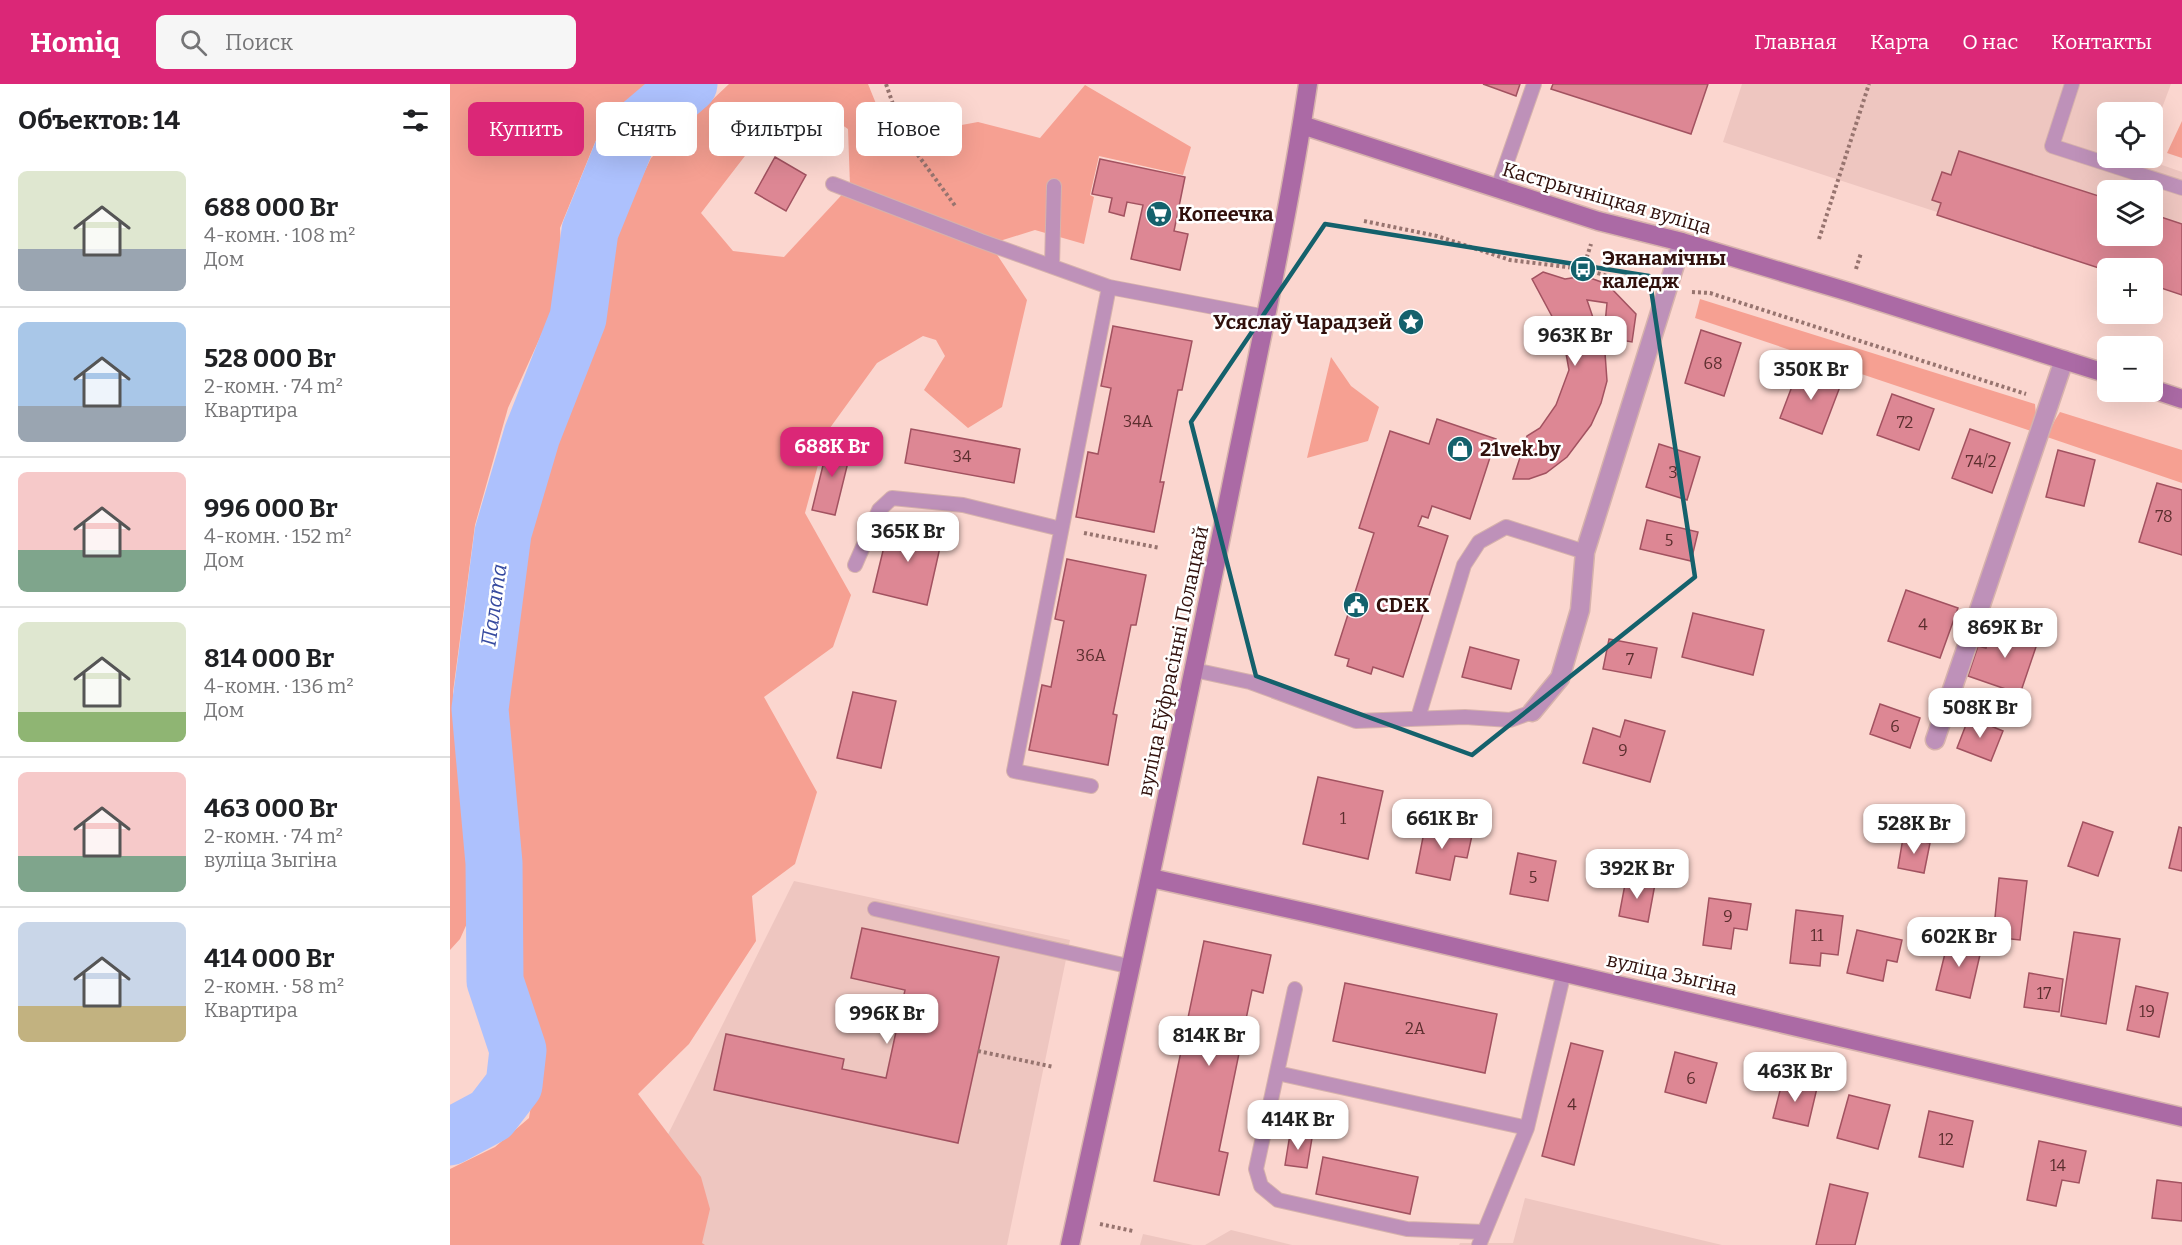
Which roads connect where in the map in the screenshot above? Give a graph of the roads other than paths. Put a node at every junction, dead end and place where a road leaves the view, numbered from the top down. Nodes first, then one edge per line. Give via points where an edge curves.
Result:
1 (1308, 84) edge
2 (1534, 84) edge
3 (2073, 84) edge
4 (1302, 125) junction
5 (833, 184) dead end
6 (1054, 186) dead end
7 (2182, 188) edge
8 (1497, 190) junction
9 (1682, 243) junction
10 (1052, 266) junction
11 (1109, 286) junction
12 (1266, 317) junction
13 (2064, 360) junction
14 (2097, 371) edge
15 (2163, 393) edge
16 (2182, 399) edge
17 (1061, 529) junction
18 (1585, 552) junction
19 (855, 565) dead end
20 (1194, 670) junction
21 (1532, 712) joint
22 (1418, 718) junction
23 (1935, 740) dead end
24 (1091, 786) dead end
25 (1151, 878) junction
26 (875, 909) dead end
27 (1132, 967) junction
28 (1564, 972) junction
29 (1295, 989) dead end
30 (1277, 1073) junction
31 (2182, 1117) edge
32 (1527, 1128) junction
33 (1481, 1239) edge
34 (1071, 1245) edge

1 - 4 main road, вуліца Еўфрасінні Полацкай
2 - 8 lane
3 - 7 lane via 2052,146
4 - 8 main road, Кастрычніцкая вуліца
4 - 12 main road, вуліца Еўфрасінні Полацкай
5 - 10 lane
6 - 10 lane
8 - 9 main road, Кастрычніцкая вуліца
9 - 13 main road, Кастрычніцкая вуліца
9 - 18 street
10 - 11 lane
11 - 12 lane
11 - 17 lane
12 - 20 main road, вуліца Еўфрасінні Полацкай
13 - 14 main road, Кастрычніцкая вуліца
13 - 23 street
15 - 16 main road
17 - 19 lane via 963,505 892,498 879,510
17 - 24 lane via 1014,771
18 - 21 street via 1580,610 1560,678
18 - 22 lane via 1506,527 1479,542 1464,565
20 - 22 lane via 1250,682 1356,721
20 - 25 main road, вуліца Еўфрасінні Полацкай
21 - 22 lane via 1510,720
25 - 27 main road, вуліца Еўфрасінні Полацкай
25 - 28 main road, вуліца Зыгіна
26 - 27 lane
27 - 34 main road, вуліца Еўфрасінні Полацкай
28 - 31 main road, вуліца Зыгіна
28 - 32 lane
29 - 30 lane
30 - 32 lane
30 - 33 lane via 1256,1169 1261,1186 1278,1200 1407,1229
32 - 33 lane

